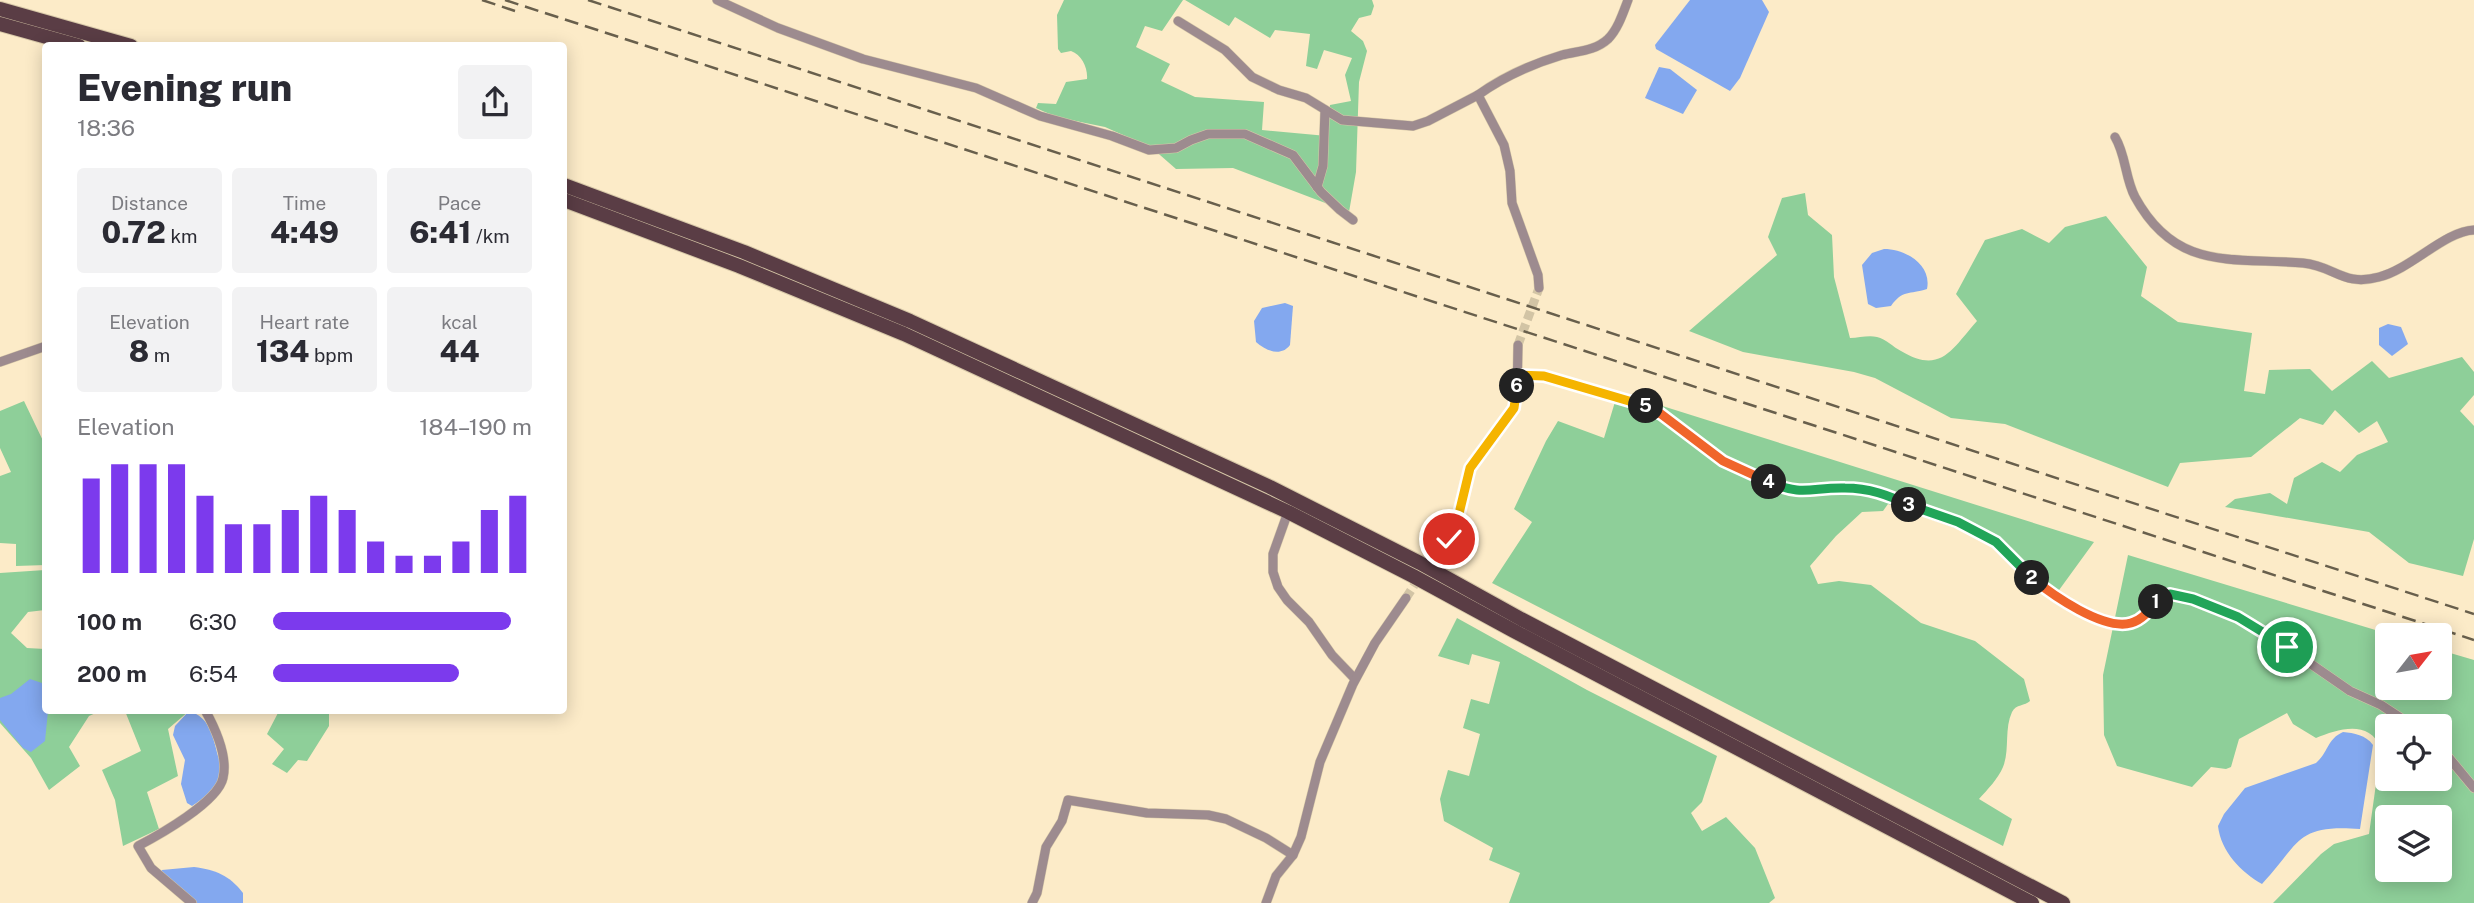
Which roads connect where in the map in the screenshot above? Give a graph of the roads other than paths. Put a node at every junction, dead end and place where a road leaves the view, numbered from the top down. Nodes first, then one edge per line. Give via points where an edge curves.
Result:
1 (718, 0) edge
2 (1628, 0) edge
3 (0, 9) edge
4 (1178, 21) dead end
5 (0, 24) edge
6 (65, 42) edge
7 (117, 42) edge
8 (1478, 95) junction
9 (1325, 110) junction
10 (2115, 137) dead end
11 (567, 186) edge
12 (1317, 187) junction
13 (567, 201) edge
14 (1353, 220) dead end
15 (2474, 230) edge
16 (1539, 288) tunnel mouth
17 (1518, 345) tunnel mouth
18 (42, 346) edge
19 (0, 362) edge
20 (1516, 375) junction
21 (1288, 512) junction
22 (1437, 550) tunnel mouth
23 (1406, 598) tunnel mouth
24 (1355, 679) junction
25 (207, 714) edge
26 (2395, 714) edge
27 (2452, 761) edge
28 (2474, 788) edge
29 (1293, 855) junction
30 (192, 903) edge
31 (1032, 903) edge
32 (1266, 903) edge
33 (2032, 903) edge
34 (2063, 903) edge

1 - 12 street via 863,59 976,88 1040,116 1149,150 1170,150 1208,134 1245,134 1293,155
2 - 8 street via 1619,23 1601,44 1499,79
3 - 7 main road
4 - 9 street via 1225,50 1252,77
5 - 6 main road
8 - 9 street via 1413,127 1342,120
8 - 16 street via 1506,152 1512,203
9 - 12 street via 1323,166
10 - 15 street via 2129,184 2146,213 2162,233 2199,255 2312,264 2345,279 2362,281 2400,270 2459,233
11 - 34 main road via 910,321 1260,482
12 - 14 street
13 - 21 main road via 904,334
17 - 20 street
18 - 19 street
20 - 22 street via 1514,408 1470,468 1456,526
20 - 26 street via 1544,376 1641,404 1723,461 1783,488 1872,490 1958,522 1996,542 2042,586 2110,624 2133,622 2170,594 2193,599 2253,624 2350,691
21 - 24 street via 1273,554 1278,587
21 - 33 main road
23 - 24 street
24 - 29 street via 1320,762
25 - 30 street via 220,743 220,785 180,822 138,846 150,868
27 - 28 street
29 - 31 street via 1236,824 1208,815 1147,813 1068,800 1046,847
29 - 32 street via 1276,876

